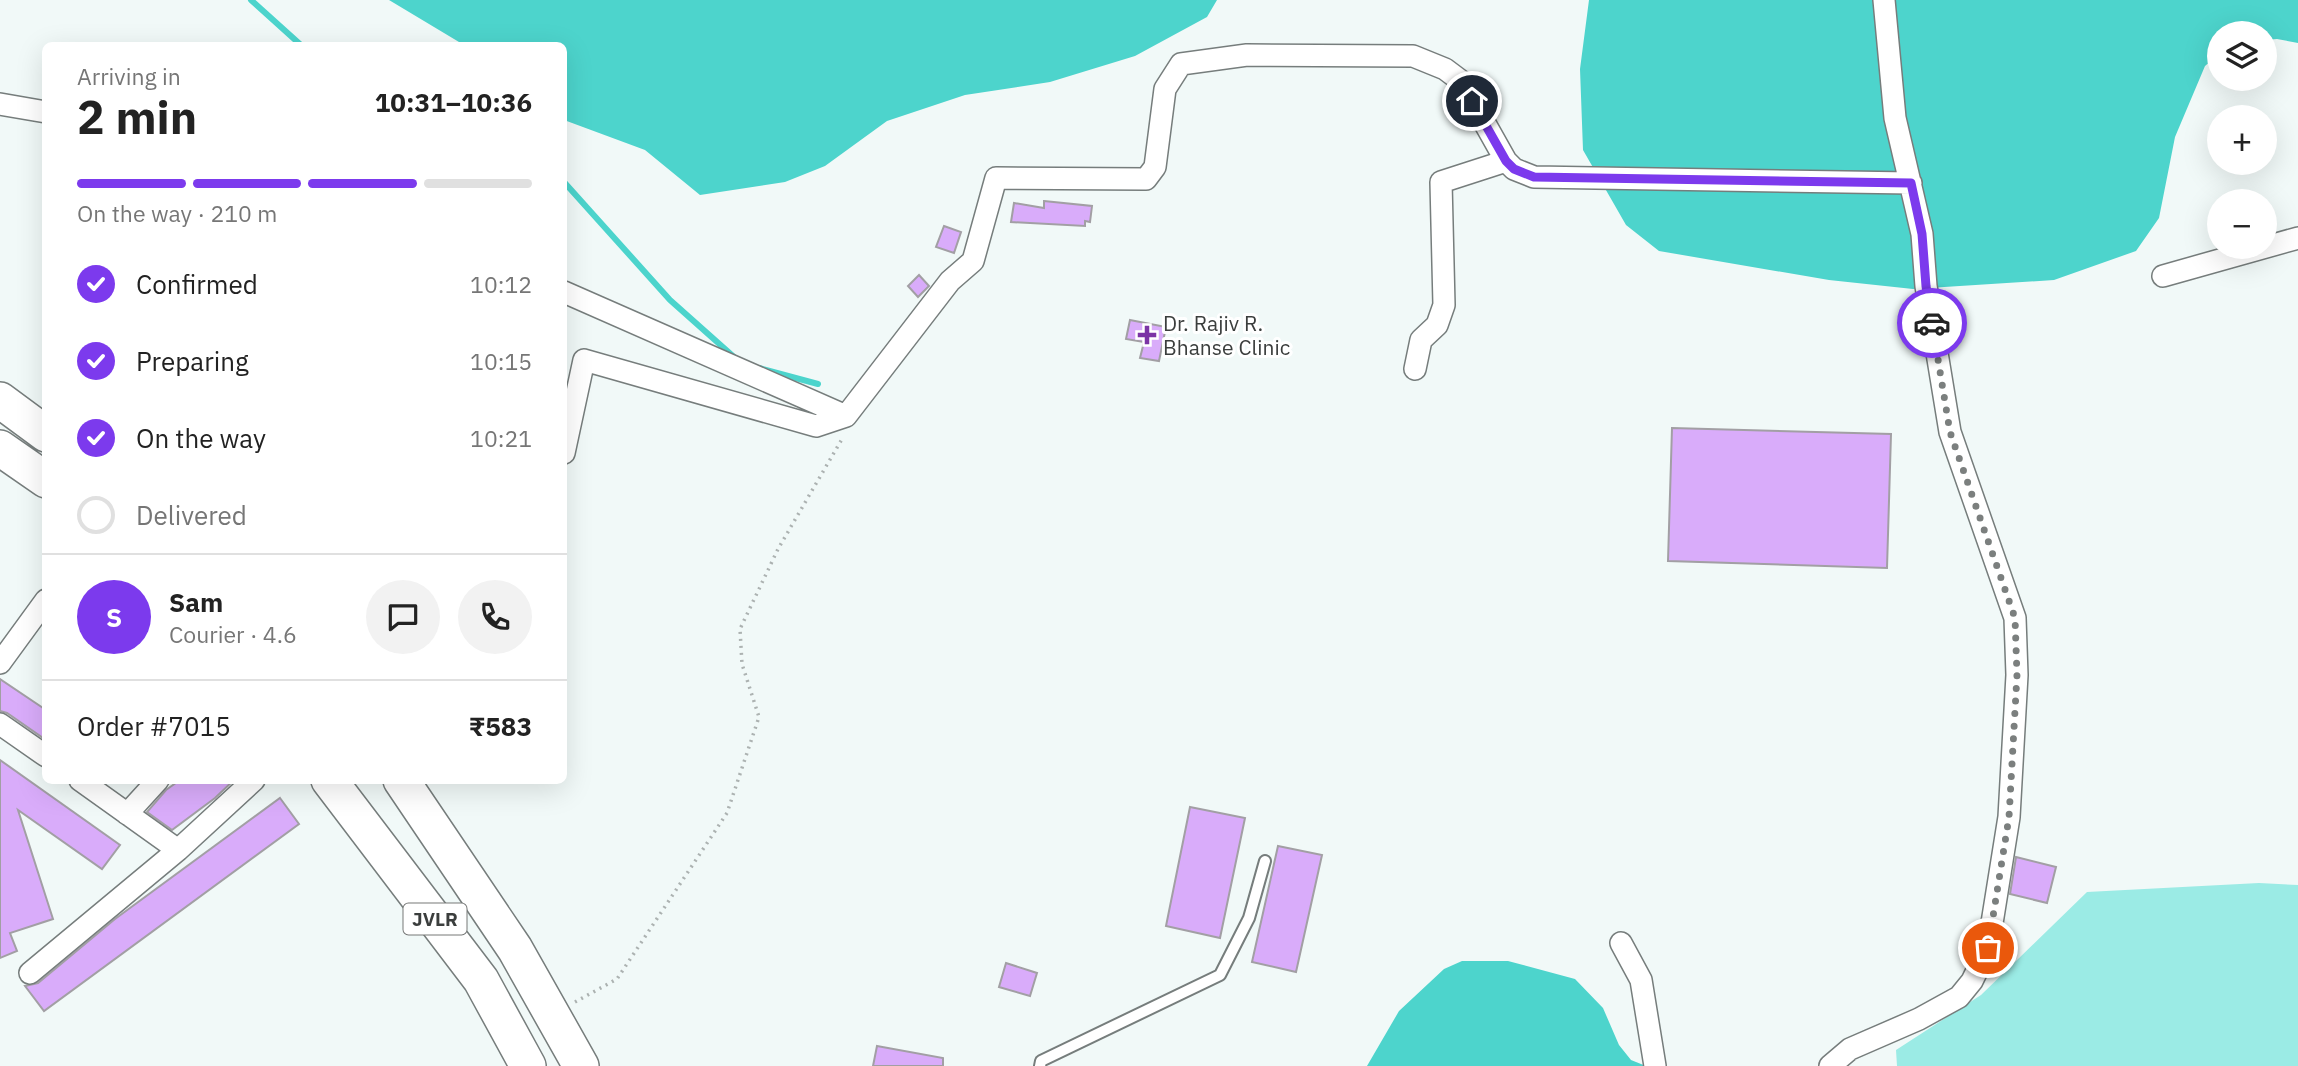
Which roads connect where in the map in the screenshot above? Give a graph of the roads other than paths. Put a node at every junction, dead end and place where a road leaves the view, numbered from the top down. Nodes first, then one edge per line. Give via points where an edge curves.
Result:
1 (1884, 0) edge
2 (0, 104) edge
3 (42, 111) edge
4 (1506, 161) junction
5 (1911, 183) junction
6 (2298, 238) edge
7 (2163, 276) dead end
8 (567, 293) edge
9 (1415, 369) dead end
10 (0, 400) edge
11 (846, 416) junction
12 (42, 430) edge
13 (567, 439) edge
14 (0, 449) edge
15 (42, 477) edge
16 (42, 605) edge
17 (0, 663) edge
18 (0, 724) edge
19 (42, 753) edge
20 (86, 784) edge
21 (154, 784) edge
22 (250, 784) edge
23 (332, 784) edge
24 (404, 784) edge
25 (127, 814) junction
26 (178, 850) junction
27 (1265, 861) dead end
28 (1621, 943) dead end
29 (30, 973) dead end
30 (528, 1066) edge
31 (581, 1066) edge
32 (1040, 1066) edge
33 (1655, 1066) edge
34 (1830, 1066) edge

1 - 5 street via 1895,118
2 - 3 street
4 - 5 street via 1534,177
4 - 9 street via 1441,182 1444,305 1437,325 1422,340
4 - 11 street via 1461,81 1413,56 1247,55 1181,64 1165,89 1155,167 1146,179 996,178 973,261 950,281
5 - 34 street via 1950,432 2015,618 2017,675 2009,817 1988,948 1972,981 1959,997 1850,1049
6 - 7 street
8 - 11 street
10 - 12 main road
11 - 13 street via 816,426 584,360
14 - 15 main road
16 - 17 street
18 - 19 street
20 - 25 street
21 - 25 street
22 - 26 street
23 - 30 main road, JVLR via 481,980
24 - 31 main road, JVLR via 515,949
25 - 26 street
26 - 29 street
27 - 32 lane via 1249,918 1220,975 1041,1061
28 - 33 street via 1641,980

